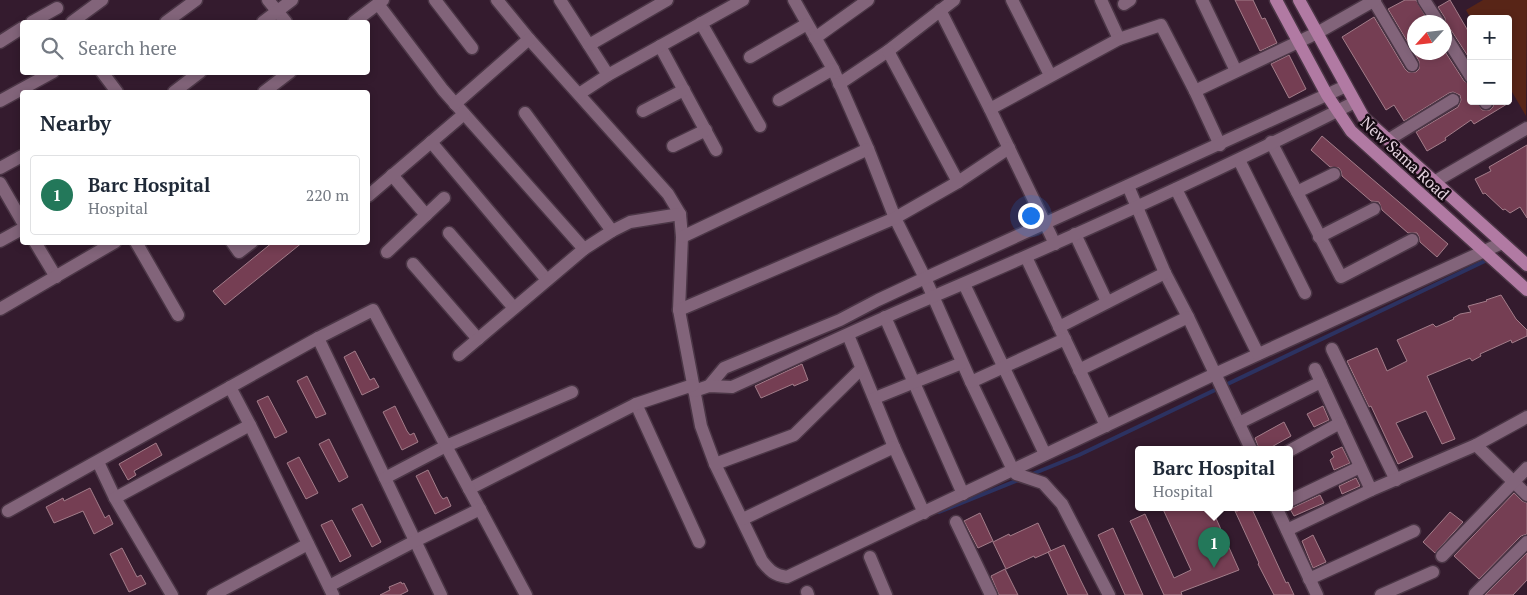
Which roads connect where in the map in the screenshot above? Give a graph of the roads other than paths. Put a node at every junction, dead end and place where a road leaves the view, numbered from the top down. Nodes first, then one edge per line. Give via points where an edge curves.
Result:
1 (102, 0) edge
2 (196, 0) edge
3 (268, 0) edge
4 (292, 0) edge
5 (436, 0) edge
6 (497, 0) edge
7 (667, 0) edge
8 (743, 0) edge
9 (794, 0) edge
10 (868, 0) edge
11 (954, 0) edge
12 (1012, 0) edge
13 (1101, 0) edge
14 (1202, 0) edge
15 (1276, 0) edge
16 (1298, 0) edge
17 (1374, 0) edge
18 (1424, 0) edge
19 (564, 1) edge
20 (380, 2) edge
21 (55, 4) edge
22 (723, 5) edge
23 (940, 10) junction
24 (277, 12) junction
25 (1434, 15) edge
26 (35, 20) edge
27 (66, 20) edge
28 (75, 20) edge
29 (169, 20) edge
30 (266, 20) edge
31 (284, 20) edge
32 (357, 20) edge
33 (701, 24) junction
34 (807, 24) junction
35 (20, 29) edge
36 (1317, 33) junction
37 (815, 38) junction
38 (529, 39) junction
39 (1119, 39) junction
40 (1296, 41) junction
41 (0, 42) edge
42 (588, 45) junction
43 (660, 46) junction
44 (1452, 47) edge
45 (472, 48) dead end
46 (888, 51) junction
47 (750, 57) dead end
48 (1412, 65) dead end
49 (833, 69) junction
50 (1236, 71) junction
51 (1467, 71) edge
52 (608, 74) junction
53 (48, 75) edge
54 (104, 75) edge
55 (196, 75) edge
56 (286, 75) edge
57 (1050, 75) junction
58 (839, 84) junction
59 (1346, 86) junction
60 (20, 90) edge
61 (20, 90) edge
62 (116, 90) edge
63 (177, 90) edge
64 (267, 90) edge
65 (684, 90) junction
66 (1195, 91) junction
67 (579, 94) junction
68 (1327, 95) junction
69 (779, 100) dead end
70 (1453, 100) dead end
71 (0, 101) edge
72 (1355, 102) junction
73 (455, 104) junction
74 (990, 109) junction
75 (643, 111) dead end
76 (1337, 111) junction
77 (525, 113) dead end
78 (464, 114) junction
79 (760, 126) dead end
80 (1527, 128) edge
81 (706, 130) junction
82 (1388, 140) junction
83 (431, 142) junction
84 (1271, 142) junction
85 (1220, 145) junction
86 (673, 146) dead end
87 (1009, 148) junction
88 (868, 149) junction
89 (716, 150) dead end
90 (20, 157) edge
91 (1239, 160) junction
92 (0, 168) edge
93 (1334, 174) dead end
94 (392, 175) junction
95 (958, 182) junction
96 (1434, 182) junction
97 (1, 186) edge
98 (1128, 186) junction
99 (1176, 189) junction
100 (1297, 192) junction
101 (370, 194) edge
102 (444, 198) dead end
103 (1137, 206) junction
104 (1374, 209) dead end
105 (680, 214) junction
106 (426, 215) junction
107 (20, 218) edge
108 (895, 218) junction
109 (20, 223) edge
110 (1046, 223) junction
111 (612, 231) junction
112 (449, 233) dead end
113 (1076, 234) junction
114 (682, 237) junction
115 (1319, 237) junction
116 (1412, 240) dead end
117 (0, 241) edge
118 (1502, 243) junction
119 (1054, 244) junction
120 (38, 245) edge
121 (110, 245) edge
122 (138, 245) edge
123 (234, 245) edge
124 (248, 245) edge
125 (584, 250) junction
126 (387, 252) dead end
127 (1484, 252) junction
128 (1026, 257) junction
129 (413, 264) dead end
130 (1527, 265) edge
131 (1165, 273) junction
132 (56, 277) junction
133 (925, 278) junction
134 (547, 280) junction
135 (964, 284) junction
136 (1527, 290) edge
137 (1305, 293) dead end
138 (933, 296) junction
139 (1107, 302) junction
140 (514, 308) junction
141 (0, 309) edge
142 (679, 310) junction
143 (178, 315) dead end
144 (1188, 317) junction
145 (885, 318) junction
146 (1059, 327) junction
147 (848, 335) junction
148 (318, 338) junction
149 (478, 339) junction
150 (1065, 339) junction
151 (1332, 349) dead end
152 (1258, 354) junction
153 (459, 355) dead end
154 (962, 363) junction
155 (1004, 367) junction
156 (861, 369) junction
157 (1315, 369) dead end
158 (1079, 370) junction
159 (1216, 378) junction
160 (971, 382) junction
161 (1321, 382) junction
162 (914, 383) junction
163 (709, 386) junction
164 (230, 387) junction
165 (693, 388) junction
166 (572, 392) dead end
167 (875, 398) junction
168 (636, 404) junction
169 (1527, 417) edge
170 (1238, 422) junction
171 (1340, 423) junction
172 (250, 425) junction
173 (1106, 426) junction
174 (1476, 445) junction
175 (446, 446) junction
176 (1249, 446) edge
177 (894, 447) junction
178 (1293, 449) edge
179 (1046, 454) junction
180 (98, 462) junction
181 (715, 464) junction
182 (1360, 467) junction
183 (1527, 468) edge
184 (1015, 472) junction
185 (384, 478) junction
186 (1396, 480) junction
187 (1513, 482) junction
188 (469, 489) junction
189 (1371, 490) junction
190 (963, 494) junction
191 (1527, 495) edge
192 (115, 498) junction
193 (1293, 499) edge
194 (480, 509) junction
195 (8, 511) dead end
196 (1278, 511) edge
197 (924, 513) junction
198 (743, 519) junction
199 (956, 522) dead end
200 (1287, 530) junction
201 (1414, 530) dead end
202 (415, 541) junction
203 (699, 542) dead end
204 (1527, 542) edge
205 (308, 544) junction
206 (1442, 556) dead end
207 (870, 557) dead end
208 (1434, 572) dead end
209 (1309, 579) junction
210 (331, 590) edge
211 (1475, 594) dead end
212 (172, 595) edge
213 (213, 595) edge
214 (441, 595) edge
215 (526, 595) edge
216 (886, 595) edge
217 (991, 595) edge
218 (1109, 595) edge
219 (1316, 595) edge
220 (1380, 595) edge

1 - 28 street
2 - 29 street
3 - 24 street
4 - 24 street
5 - 45 street
6 - 38 street
7 - 42 street
8 - 22 street
9 - 34 street
10 - 37 street
11 - 23 street
12 - 57 street
13 - 39 street
14 - 50 street
15 - 40 main road, New Sama Road
16 - 36 main road, New Sama Road
17 - 36 street
17 - 48 street
18 - 25 street
19 - 42 street
20 - 32 street
20 - 73 street
21 - 26 street
21 - 27 street
22 - 33 street
23 - 46 street
23 - 74 street
24 - 30 street
24 - 31 street
33 - 43 street
33 - 79 street
34 - 37 street
34 - 47 street
35 - 41 street
36 - 40 street
36 - 59 main road, New Sama Road
37 - 49 street
38 - 67 street
38 - 73 street
39 - 57 street
39 - 66 street via 1161,25
40 - 50 street
40 - 68 main road, New Sama Road
42 - 52 street
43 - 52 street
43 - 65 street
44 - 51 street
46 - 58 street
46 - 95 street
49 - 58 street
49 - 69 street
50 - 66 street
52 - 67 street
53 - 60 street
54 - 62 street
55 - 63 street
56 - 64 street
57 - 74 street
58 - 88 street
59 - 68 street
59 - 72 main road, New Sama Road
61 - 71 street
65 - 75 street
65 - 81 street
66 - 85 street
67 - 105 street via 668,194
68 - 76 main road, New Sama Road
68 - 85 street
70 - 82 street
72 - 76 street
72 - 82 main road, New Sama Road via 1364,118
73 - 78 street
74 - 87 street
76 - 84 street
76 - 127 main road, New Sama Road via 1351,131
77 - 111 street
78 - 83 street
78 - 125 street
80 - 96 street
81 - 86 street
81 - 89 street
82 - 96 main road, New Sama Road
83 - 94 street
83 - 134 street
84 - 91 street
84 - 100 street
85 - 98 street
87 - 95 street
87 - 110 street
88 - 108 street
88 - 114 street
90 - 92 street
91 - 99 street
91 - 137 street
93 - 100 street
94 - 101 street
94 - 106 street
95 - 108 street
96 - 118 main road, New Sama Road
97 - 107 street
98 - 103 street
98 - 110 street
99 - 103 street
99 - 152 street
100 - 115 street
102 - 106 street
103 - 113 street
103 - 131 street
104 - 115 street
105 - 111 street via 630,222
105 - 114 street
106 - 126 street
108 - 133 street
108 - 142 street
109 - 117 street
110 - 119 street
110 - 133 street
111 - 125 street
112 - 140 street
113 - 119 street
113 - 139 street
114 - 142 street
115 - 116 street via 1341,277
118 - 127 street
118 - 130 main road, New Sama Road
119 - 128 street
120 - 132 street
121 - 132 street
122 - 143 street
123 - 124 street via 239,252
125 - 134 street
127 - 136 main road, New Sama Road
127 - 152 street
128 - 135 street
128 - 146 street
129 - 149 street
131 - 139 street
131 - 144 street
132 - 141 street
133 - 138 street
133 - 163 street via 840,320 724,368
134 - 140 street
135 - 138 street
135 - 155 street
138 - 145 street
138 - 154 street
139 - 146 street
140 - 149 street
142 - 165 street
144 - 158 street
144 - 159 street
145 - 147 street
145 - 162 street
146 - 150 street
147 - 156 street
147 - 163 street via 732,387
148 - 164 street
148 - 175 street via 373,310
148 - 185 street
149 - 153 street
150 - 155 street
150 - 158 street
151 - 186 street
152 - 159 street
154 - 160 street
154 - 162 street
155 - 160 street
155 - 179 street
156 - 167 street
156 - 181 street via 794,436
157 - 161 street
158 - 173 street
159 - 170 street
159 - 173 street
160 - 184 street
161 - 170 street
161 - 171 street
162 - 167 street
162 - 190 street
163 - 165 street
164 - 172 street
164 - 180 street
165 - 168 street
165 - 181 street via 706,442
166 - 175 street
167 - 177 street
168 - 188 street
168 - 203 street
169 - 174 street
170 - 176 street
171 - 178 street
171 - 182 street
172 - 192 street
172 - 205 street
173 - 179 street
174 - 186 street
174 - 187 street
175 - 185 street
175 - 188 street
177 - 197 street
177 - 198 street
179 - 184 street
180 - 192 street
180 - 195 street
181 - 198 street
182 - 189 street
182 - 193 street
183 - 187 street
184 - 190 street
184 - 218 street via 1043,482 1062,504
185 - 202 street
186 - 189 street
187 - 191 street
187 - 206 street
188 - 194 street
189 - 200 street
190 - 197 street
192 - 212 street
194 - 202 street
194 - 215 street
196 - 200 street
197 - 198 street via 787,577 771,573
199 - 217 street
200 - 209 street
201 - 209 street
202 - 210 street
202 - 214 street
204 - 211 street
205 - 210 street
205 - 213 street
207 - 216 street
208 - 220 street
209 - 219 street

